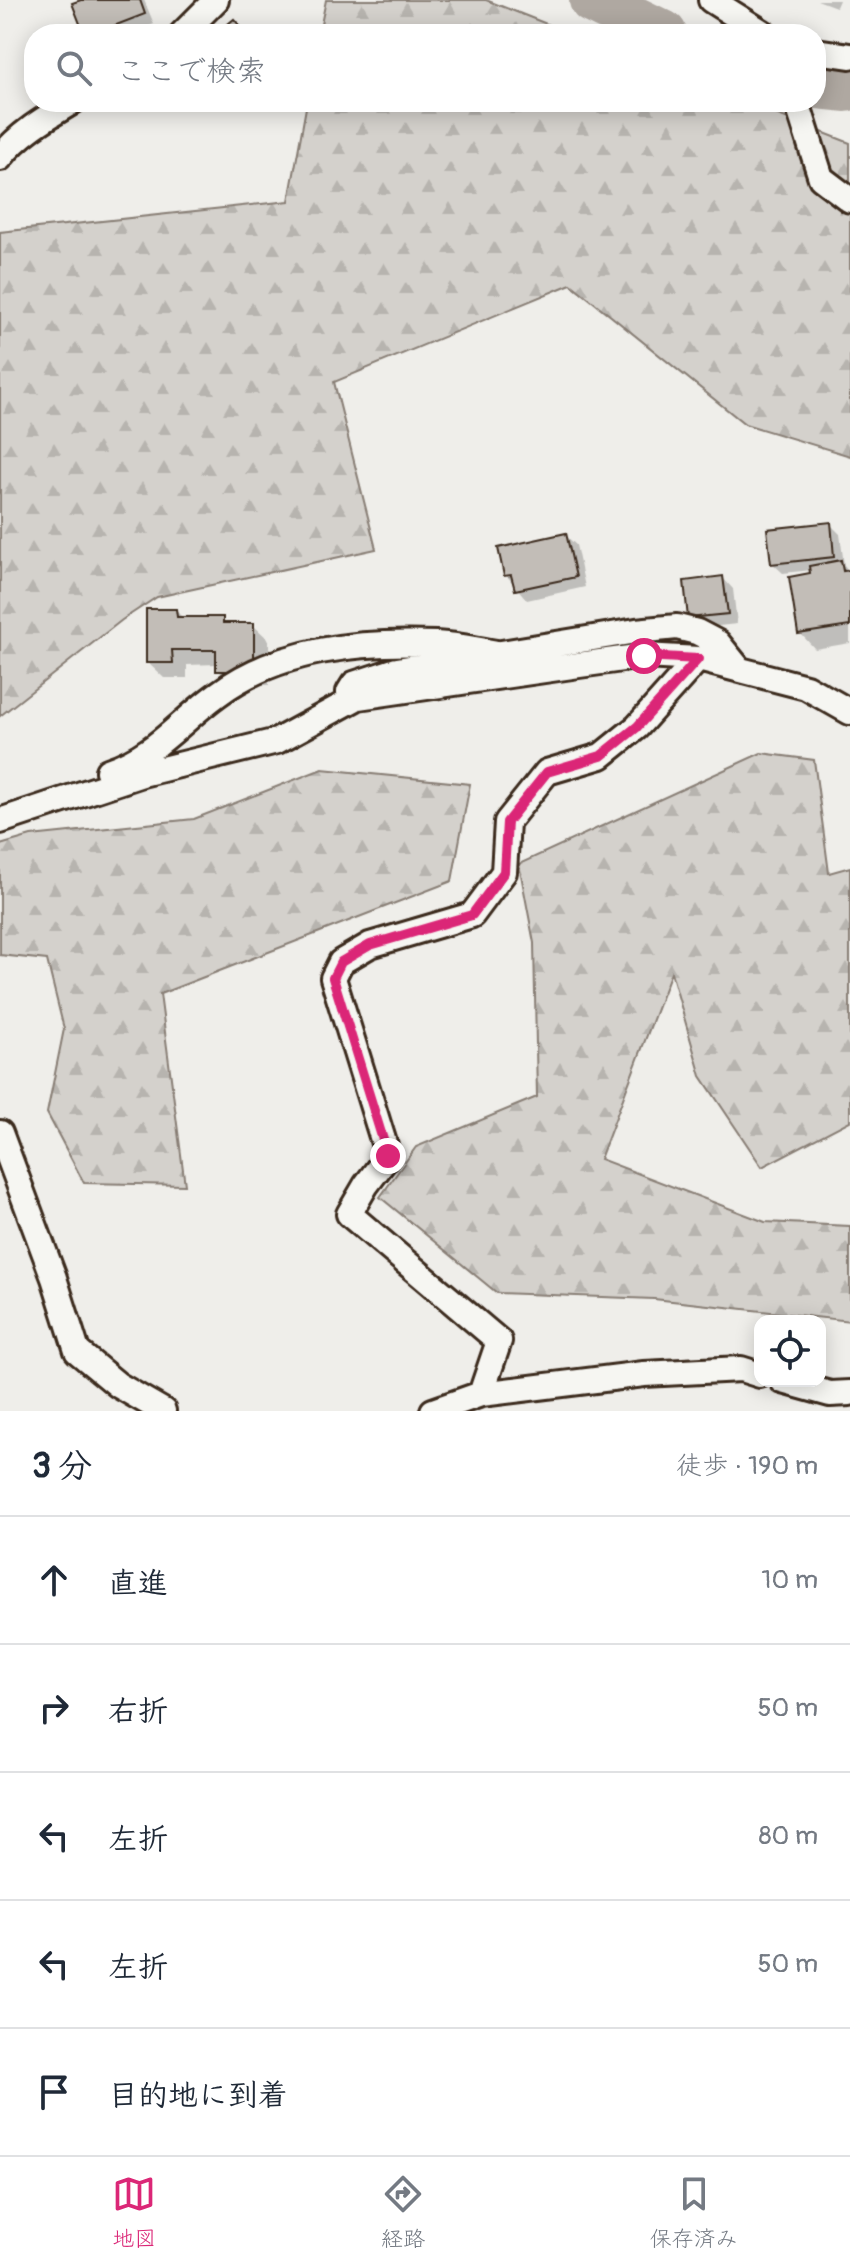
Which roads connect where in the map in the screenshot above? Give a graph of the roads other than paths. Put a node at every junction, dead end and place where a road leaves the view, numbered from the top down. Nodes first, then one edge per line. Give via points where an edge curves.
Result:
1 (711, 0) edge
2 (212, 5) edge
3 (192, 24) edge
4 (202, 24) edge
5 (749, 24) edge
6 (826, 52) edge
7 (850, 56) edge
8 (55, 112) edge
9 (800, 112) edge
10 (0, 158) edge
11 (850, 200) edge
12 (497, 653) junction
13 (698, 659) junction
14 (739, 669) junction
15 (339, 707) junction
16 (850, 712) edge
17 (10, 817) edge
18 (0, 1133) edge
19 (754, 1373) edge
20 (805, 1387) edge
21 (850, 1393) edge
22 (481, 1394) junction
23 (163, 1411) edge
24 (433, 1411) edge

1 - 5 street
2 - 3 street
2 - 4 street
6 - 7 street
8 - 10 street
9 - 11 street via 821,178
12 - 14 street via 677,627 718,643
12 - 15 street via 397,670 354,684
12 - 17 street via 438,644 378,645 288,659 218,694 150,751 58,787
13 - 14 street
13 - 15 street via 644,656 358,697
13 - 22 street via 637,727 601,756 547,772 507,822 504,872 472,915 370,945 341,962 333,978 388,1156 349,1214 499,1341
14 - 16 street via 806,687
15 - 17 street via 277,741 142,774
18 - 23 street via 77,1351 118,1385
19 - 22 street via 741,1369 644,1374
20 - 21 street
22 - 24 street

